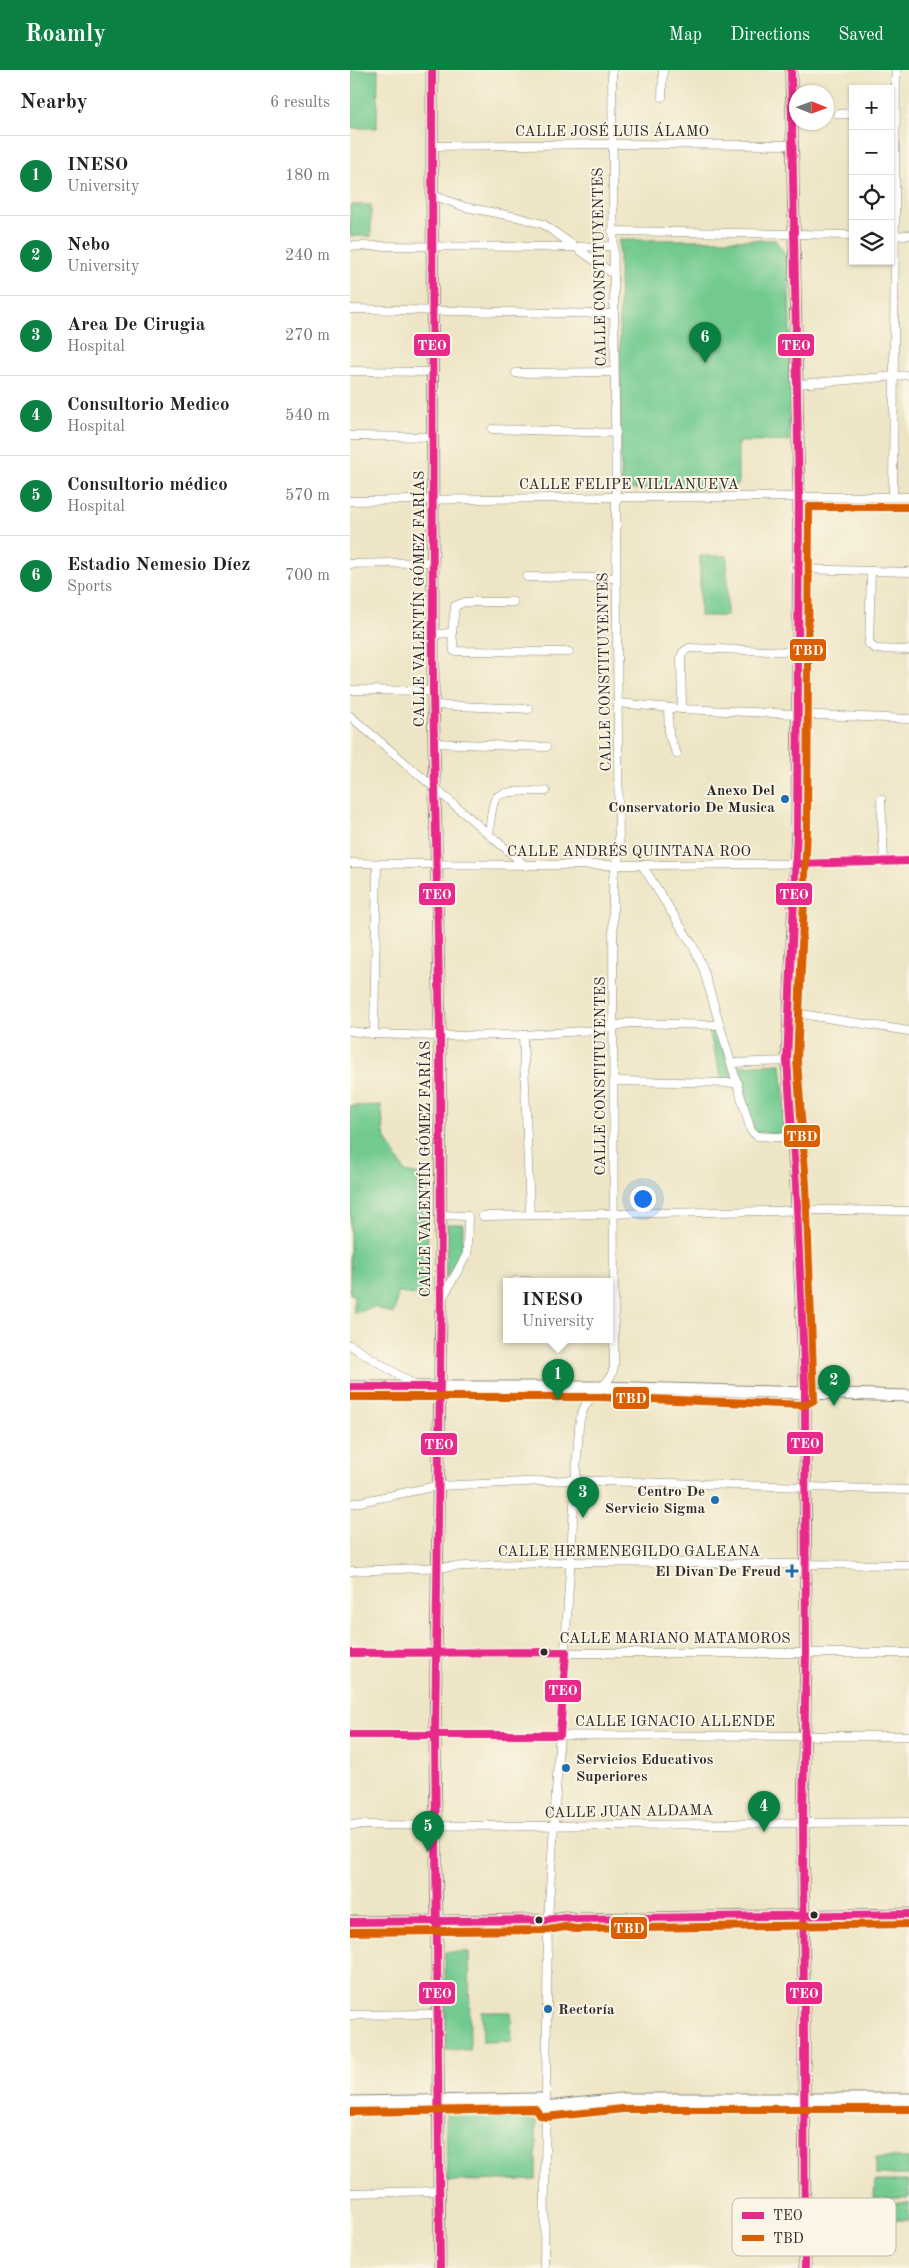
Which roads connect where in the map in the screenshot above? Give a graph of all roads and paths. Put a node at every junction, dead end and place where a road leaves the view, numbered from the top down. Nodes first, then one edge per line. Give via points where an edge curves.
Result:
1 (432, 70) edge
2 (612, 70) edge
3 (662, 70) edge
4 (792, 70) edge
5 (896, 70) edge
6 (662, 97) dead end
7 (894, 99) edge
8 (838, 114) dead end
9 (849, 114) edge
10 (893, 130) edge
11 (611, 144) junction
12 (792, 145) junction
13 (431, 146) junction
14 (432, 192) junction
15 (892, 220) edge
16 (612, 231) junction
17 (796, 235) junction
18 (849, 235) edge
19 (909, 235) edge
20 (894, 236) edge
21 (350, 246) edge
22 (612, 246) junction
23 (432, 247) junction
24 (576, 248) junction
25 (892, 265) edge
26 (612, 273) junction
27 (350, 310) edge
28 (433, 310) junction
29 (613, 314) junction
30 (350, 371) edge
31 (433, 372) junction
32 (614, 372) junction
33 (516, 373) dead end
34 (909, 375) edge
35 (894, 376) junction
36 (799, 384) junction
37 (492, 429) dead end
38 (616, 433) junction
39 (350, 436) edge
40 (433, 437) junction
41 (616, 497) junction
42 (799, 497) junction
43 (893, 497) junction
44 (909, 497) edge
45 (434, 500) junction
46 (350, 501) edge
47 (434, 562) junction
48 (350, 564) edge
49 (799, 569) junction
50 (871, 571) junction
51 (909, 572) edge
52 (527, 577) dead end
53 (616, 578) junction
54 (512, 602) dead end
55 (452, 633) junction
56 (434, 634) junction
57 (909, 650) edge
58 (569, 652) dead end
59 (797, 652) junction
60 (350, 690) edge
61 (433, 691) junction
62 (618, 704) junction
63 (434, 705) junction
64 (668, 708) junction
65 (529, 709) dead end
66 (682, 709) junction
67 (797, 713) junction
68 (350, 716) edge
69 (909, 718) edge
70 (434, 743) junction
71 (546, 747) dead end
72 (677, 754) dead end
73 (435, 788) junction
74 (546, 792) dead end
75 (881, 799) dead end
76 (489, 834) junction
77 (909, 861) edge
78 (884, 862) junction
79 (350, 863) edge
80 (377, 864) junction
81 (795, 864) junction
82 (436, 865) junction
83 (642, 865) junction
84 (526, 866) junction
85 (617, 866) junction
86 (788, 1012) junction
87 (720, 1025) junction
88 (613, 1026) junction
89 (350, 1031) edge
90 (909, 1031) edge
91 (374, 1034) junction
92 (523, 1035) junction
93 (440, 1036) junction
94 (787, 1061) junction
95 (732, 1063) junction
96 (614, 1081) junction
97 (738, 1083) junction
98 (793, 1138) junction
99 (798, 1210) junction
100 (909, 1211) edge
101 (614, 1214) junction
102 (530, 1215) junction
103 (440, 1216) junction
104 (482, 1216) dead end
105 (612, 1278) edge
106 (441, 1301) junction
107 (613, 1343) edge
108 (350, 1345) edge
109 (350, 1387) edge
110 (418, 1387) junction
111 (439, 1387) junction
112 (600, 1387) junction
113 (805, 1395) junction
114 (909, 1396) edge
115 (575, 1480) junction
116 (437, 1486) junction
117 (806, 1487) junction
118 (909, 1490) edge
119 (350, 1504) edge
120 (572, 1562) junction
121 (806, 1564) junction
122 (909, 1565) edge
123 (436, 1569) junction
124 (350, 1571) edge
125 (566, 1652) junction
126 (350, 1653) edge
127 (435, 1653) junction
128 (806, 1653) junction
129 (909, 1653) edge
130 (560, 1734) junction
131 (350, 1735) edge
132 (804, 1735) junction
133 (435, 1736) junction
134 (909, 1736) edge
135 (803, 1822) junction
136 (909, 1822) edge
137 (350, 1825) edge
138 (435, 1826) junction
139 (554, 1826) junction
140 (803, 1914) junction
141 (909, 1914) edge
142 (548, 1920) junction
143 (435, 1921) junction
144 (350, 1922) edge
145 (437, 2014) junction
146 (350, 2015) edge
147 (803, 2099) junction
148 (909, 2099) edge
149 (438, 2100) junction
150 (350, 2102) edge
151 (546, 2107) junction
152 (439, 2192) junction
153 (350, 2193) edge
154 (804, 2198) edge
155 (440, 2268) edge
156 (544, 2268) edge

1 - 13 main road, CALLE VALENTÍN GÓMEZ FARÍAS
2 - 11 street, CALLE CONSTITUYENTES
3 - 6 street
4 - 12 main road
5 - 7 street
8 - 9 street
10 - 15 street
11 - 12 street, CALLE JOSÉ LUIS ÁLAMO
11 - 13 street, CALLE JOSÉ LUIS ÁLAMO
11 - 16 street, CALLE CONSTITUYENTES
12 - 17 main road
13 - 14 main road, CALLE VALENTÍN GÓMEZ FARÍAS
14 - 23 main road, CALLE VALENTÍN GÓMEZ FARÍAS
14 - 24 street via 435,196 472,209 537,222
16 - 17 street
16 - 22 street, CALLE CONSTITUYENTES
17 - 18 street
17 - 36 main road
19 - 20 street
21 - 23 street
22 - 24 street
22 - 26 street, CALLE CONSTITUYENTES
23 - 24 street
23 - 28 main road, CALLE VALENTÍN GÓMEZ FARÍAS
24 - 26 street
25 - 35 street
26 - 29 street, CALLE CONSTITUYENTES
27 - 28 street
28 - 29 street
28 - 31 main road, CALLE VALENTÍN GÓMEZ FARÍAS
29 - 32 street, CALLE CONSTITUYENTES
30 - 31 street
31 - 40 main road, CALLE VALENTÍN GÓMEZ FARÍAS
32 - 33 street
32 - 38 street, CALLE CONSTITUYENTES
34 - 35 street
35 - 36 street
35 - 43 street
36 - 42 main road
37 - 38 street
38 - 41 street, CALLE CONSTITUYENTES
39 - 40 street
40 - 45 main road, CALLE VALENTÍN GÓMEZ FARÍAS
41 - 42 street, CALLE FELIPE VILLANUEVA
41 - 45 street, CALLE FELIPE VILLANUEVA
41 - 53 street, CALLE CONSTITUYENTES
42 - 43 street, CALLE FELIPE VILLANUEVA
42 - 49 main road
43 - 44 street, CALLE FELIPE VILLANUEVA
45 - 46 street, CALLE FELIPE VILLANUEVA
45 - 47 main road, CALLE VALENTÍN GÓMEZ FARÍAS
47 - 48 street
47 - 56 main road, CALLE VALENTÍN GÓMEZ FARÍAS
49 - 50 street
49 - 59 main road
50 - 51 street
50 - 57 street via 869,642 873,648
52 - 53 street
53 - 62 street, CALLE CONSTITUYENTES
54 - 55 street via 457,604 453,612
55 - 56 street
55 - 58 street via 452,648 458,652
56 - 61 main road, CALLE VALENTÍN GÓMEZ FARÍAS
59 - 66 street via 689,648 681,657
59 - 67 main road
60 - 61 street
61 - 63 main road, CALLE VALENTÍN GÓMEZ FARÍAS
62 - 64 street
62 - 85 street, CALLE CONSTITUYENTES
63 - 65 street
63 - 70 main road, CALLE VALENTÍN GÓMEZ FARÍAS
64 - 66 street
64 - 72 street via 669,736
66 - 67 street
67 - 69 street
67 - 81 main road
68 - 73 street
70 - 71 street
70 - 73 main road, CALLE VALENTÍN GÓMEZ FARÍAS
73 - 76 street
73 - 82 main road, CALLE VALENTÍN GÓMEZ FARÍAS
74 - 76 street via 499,795 494,801
75 - 78 street
76 - 84 street
77 - 78 street, CALLE ANDRÉS QUINTANA ROO
78 - 81 street, CALLE ANDRÉS QUINTANA ROO
79 - 80 street, CALLE ANDRÉS QUINTANA ROO
80 - 82 street, CALLE ANDRÉS QUINTANA ROO
80 - 91 street
81 - 83 street, CALLE ANDRÉS QUINTANA ROO
81 - 86 main road
82 - 84 street, CALLE ANDRÉS QUINTANA ROO
82 - 93 main road, CALLE VALENTÍN GÓMEZ FARÍAS
83 - 85 street, CALLE ANDRÉS QUINTANA ROO
83 - 87 street via 693,946 706,976
84 - 85 street, CALLE ANDRÉS QUINTANA ROO
85 - 88 street, CALLE CONSTITUYENTES via 613,879
86 - 90 street
86 - 94 main road
87 - 88 street via 635,1023
87 - 95 street
88 - 92 street
88 - 96 street, CALLE CONSTITUYENTES
89 - 91 street
91 - 93 street
92 - 93 street
92 - 102 street
93 - 103 main road, CALLE VALENTÍN GÓMEZ FARÍAS
94 - 95 street
94 - 98 main road
95 - 97 street
96 - 97 street
96 - 101 street, CALLE CONSTITUYENTES
97 - 98 street via 752,1132 757,1136
98 - 99 main road
99 - 100 street
99 - 101 street
99 - 113 main road
101 - 102 street
101 - 105 street, CALLE CONSTITUYENTES
102 - 104 street
103 - 106 main road, CALLE VALENTÍN GÓMEZ FARÍAS
103 - 106 street via 468,1216 468,1254
106 - 111 main road, CALLE VALENTÍN GÓMEZ FARÍAS
107 - 112 street, CALLE CONSTITUYENTES via 613,1371
108 - 110 street
109 - 110 main road
110 - 111 main road
111 - 112 main road
111 - 116 main road, CALLE VALENTÍN GÓMEZ FARÍAS
112 - 113 main road
112 - 115 street, CALLE CONSTITUYENTES via 581,1411
113 - 114 main road
113 - 117 main road
115 - 116 street
115 - 117 street
115 - 120 street, CALLE CONSTITUYENTES
116 - 119 street
116 - 123 main road, CALLE VALENTÍN GÓMEZ FARÍAS
117 - 118 street
117 - 121 main road
120 - 121 street, CALLE HERMENEGILDO GALEANA
120 - 123 street, CALLE HERMENEGILDO GALEANA
120 - 125 street, CALLE CONSTITUYENTES
121 - 122 street, CALLE HERMENEGILDO GALEANA
121 - 128 main road
123 - 124 street, CALLE HERMENEGILDO GALEANA
123 - 127 main road, CALLE VALENTÍN GÓMEZ FARÍAS
125 - 127 street, CALLE MARIANO MATAMOROS
125 - 128 street, CALLE MARIANO MATAMOROS
125 - 130 street, CALLE CONSTITUYENTES
126 - 127 street, CALLE MARIANO MATAMOROS
127 - 133 main road, CALLE VALENTÍN GÓMEZ FARÍAS
128 - 129 street, CALLE MARIANO MATAMOROS
128 - 132 main road
130 - 132 street, CALLE IGNACIO ALLENDE
130 - 133 street, CALLE IGNACIO ALLENDE
130 - 139 street, CALLE CONSTITUYENTES
131 - 133 street, CALLE IGNACIO ALLENDE
132 - 134 street, CALLE IGNACIO ALLENDE
132 - 135 main road
133 - 138 main road, CALLE VALENTÍN GÓMEZ FARÍAS
135 - 136 street, CALLE JUAN ALDAMA
135 - 139 street, CALLE JUAN ALDAMA
135 - 140 main road
137 - 138 street, CALLE JUAN ALDAMA
138 - 139 street, CALLE JUAN ALDAMA
138 - 143 main road, CALLE VALENTÍN GÓMEZ FARÍAS
139 - 142 street, CALLE CONSTITUYENTES
140 - 141 main road
140 - 142 main road via 565,1917
140 - 147 main road
142 - 143 main road
142 - 151 street, CALLE CONSTITUYENTES
143 - 144 main road
143 - 145 main road, CALLE VALENTÍN GÓMEZ FARÍAS
145 - 146 street
145 - 149 main road, CALLE VALENTÍN GÓMEZ FARÍAS
147 - 148 main road
147 - 151 main road
147 - 154 main road
149 - 150 main road
149 - 151 main road via 540,2099
149 - 152 main road, CALLE VALENTÍN GÓMEZ FARÍAS
151 - 156 street, CALLE CONSTITUYENTES
152 - 153 street
152 - 155 main road, CALLE VALENTÍN GÓMEZ FARÍAS

